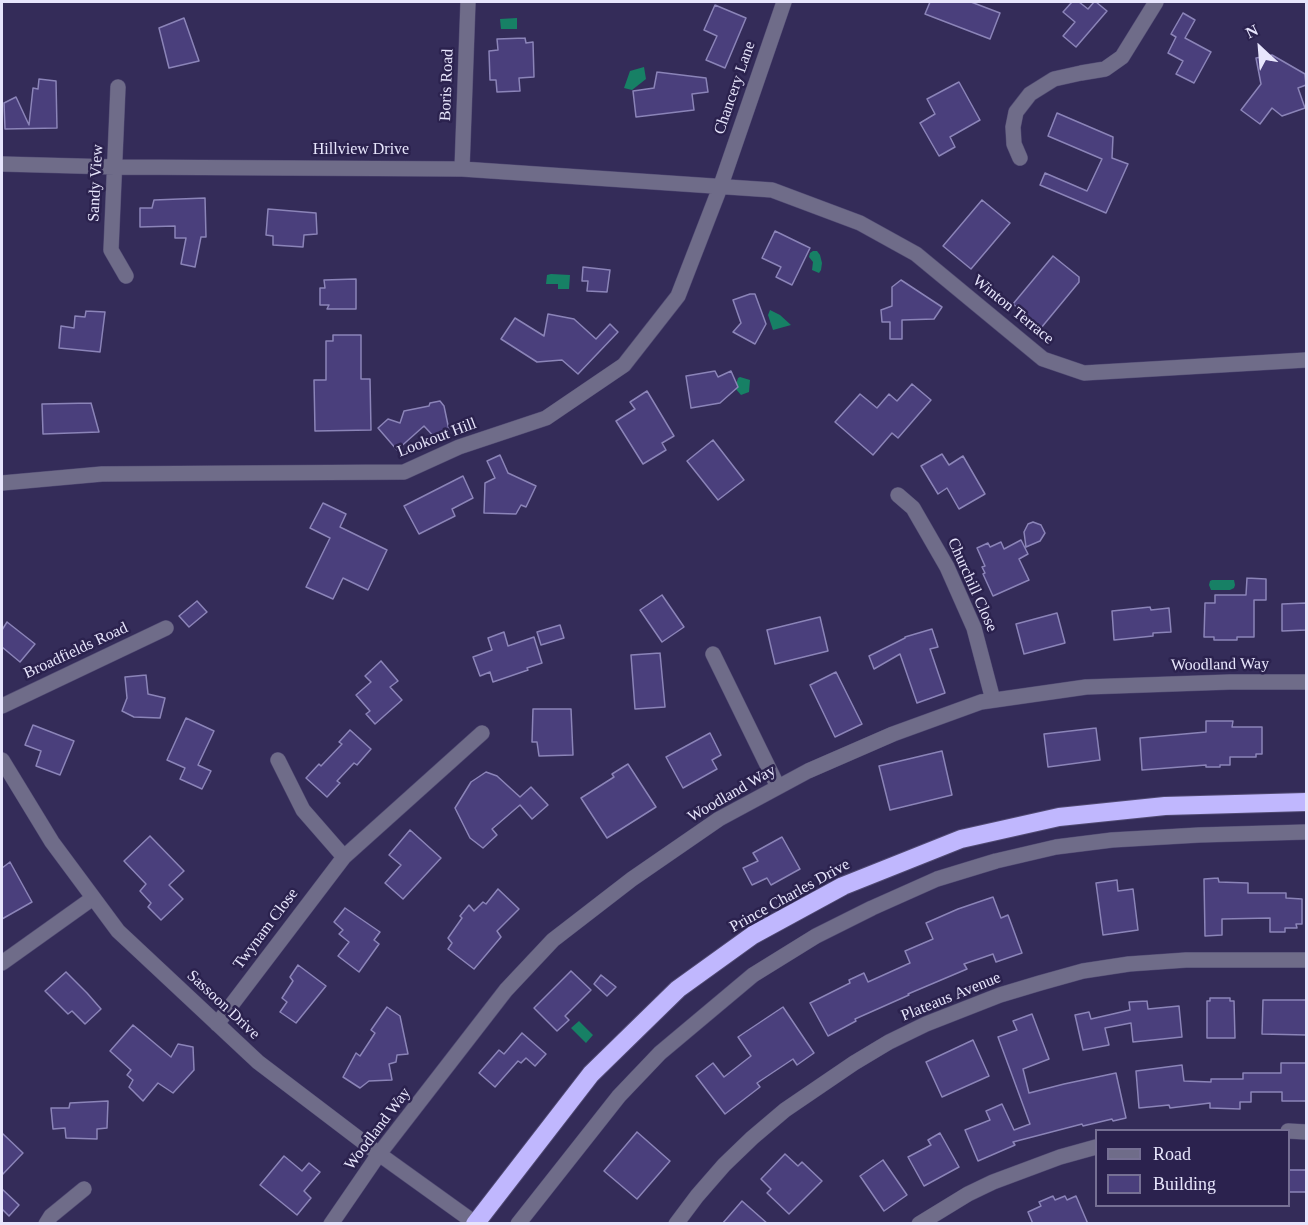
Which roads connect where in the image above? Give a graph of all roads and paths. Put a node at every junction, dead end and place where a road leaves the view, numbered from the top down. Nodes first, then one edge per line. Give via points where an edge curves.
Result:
1 (468, 2) edge
2 (784, 2) edge
3 (1156, 2) edge
4 (118, 87) dead end
5 (1020, 158) dead end
6 (2, 164) edge
7 (115, 166) junction
8 (462, 169) junction
9 (721, 185) junction
10 (126, 276) dead end
11 (1306, 360) edge
12 (2, 483) edge
13 (898, 495) dead end
14 (166, 628) dead end
15 (713, 654) dead end
16 (1306, 682) edge
17 (993, 700) junction
18 (2, 706) edge
19 (482, 733) dead end
20 (2, 760) edge
21 (278, 760) dead end
22 (778, 788) junction
23 (1306, 802) edge
24 (1306, 832) edge
25 (344, 857) junction
26 (93, 898) junction
27 (1306, 960) edge
28 (2, 963) edge
29 (217, 1024) junction
30 (1290, 1131) edge
31 (1306, 1132) edge
32 (1095, 1147) edge
33 (380, 1154) junction
34 (84, 1189) dead end
35 (475, 1223) edge
36 (46, 1224) edge
37 (331, 1224) edge
38 (518, 1224) edge
39 (676, 1224) edge
40 (919, 1224) edge

1 - 8 street, Boris Road
2 - 9 street, Chancery Lane
3 - 5 street via 1122,57 1106,69 1054,79 1030,94 1016,112 1013,127
4 - 7 street, Sandy View
6 - 7 street, Hillview Drive
7 - 8 street, Hillview Drive
7 - 10 street, Sandy View via 111,250
8 - 9 street, Hillview Drive
9 - 11 street, Winton Terrace via 772,190 860,223 916,254 1043,359 1084,373
9 - 12 street, Lookout Hill via 678,296 624,365 546,418 459,447 404,472 102,474
13 - 17 street, Churchill Close via 913,508 947,567 974,628
14 - 18 street, Broadfields Road
15 - 22 street
16 - 17 street, Woodland Way via 1086,687
17 - 22 street, Woodland Way via 893,734
19 - 25 street, Twynam Close
20 - 26 street, Sassoon Drive via 52,843
21 - 25 street via 303,810
22 - 33 street, Woodland Way via 719,819 632,879 554,940 506,990
23 - 35 highway, Prince Charles Drive via 1165,806 1059,817 961,839 843,886 753,935 678,989 591,1074
24 - 38 street via 1112,840 1056,847 937,879 872,908 816,936 753,975 660,1053 619,1096
25 - 29 street, Twynam Close
26 - 28 street
26 - 29 street, Sassoon Drive via 118,931
27 - 39 street, Plateaus Avenue via 1186,960 1083,971 990,999 934,1021 854,1063 785,1110 724,1165
29 - 33 street, Sassoon Drive via 258,1062
30 - 31 street
32 - 40 street via 993,1182
33 - 35 street, Sassoon Drive
33 - 37 street, Woodland Way
34 - 36 street

